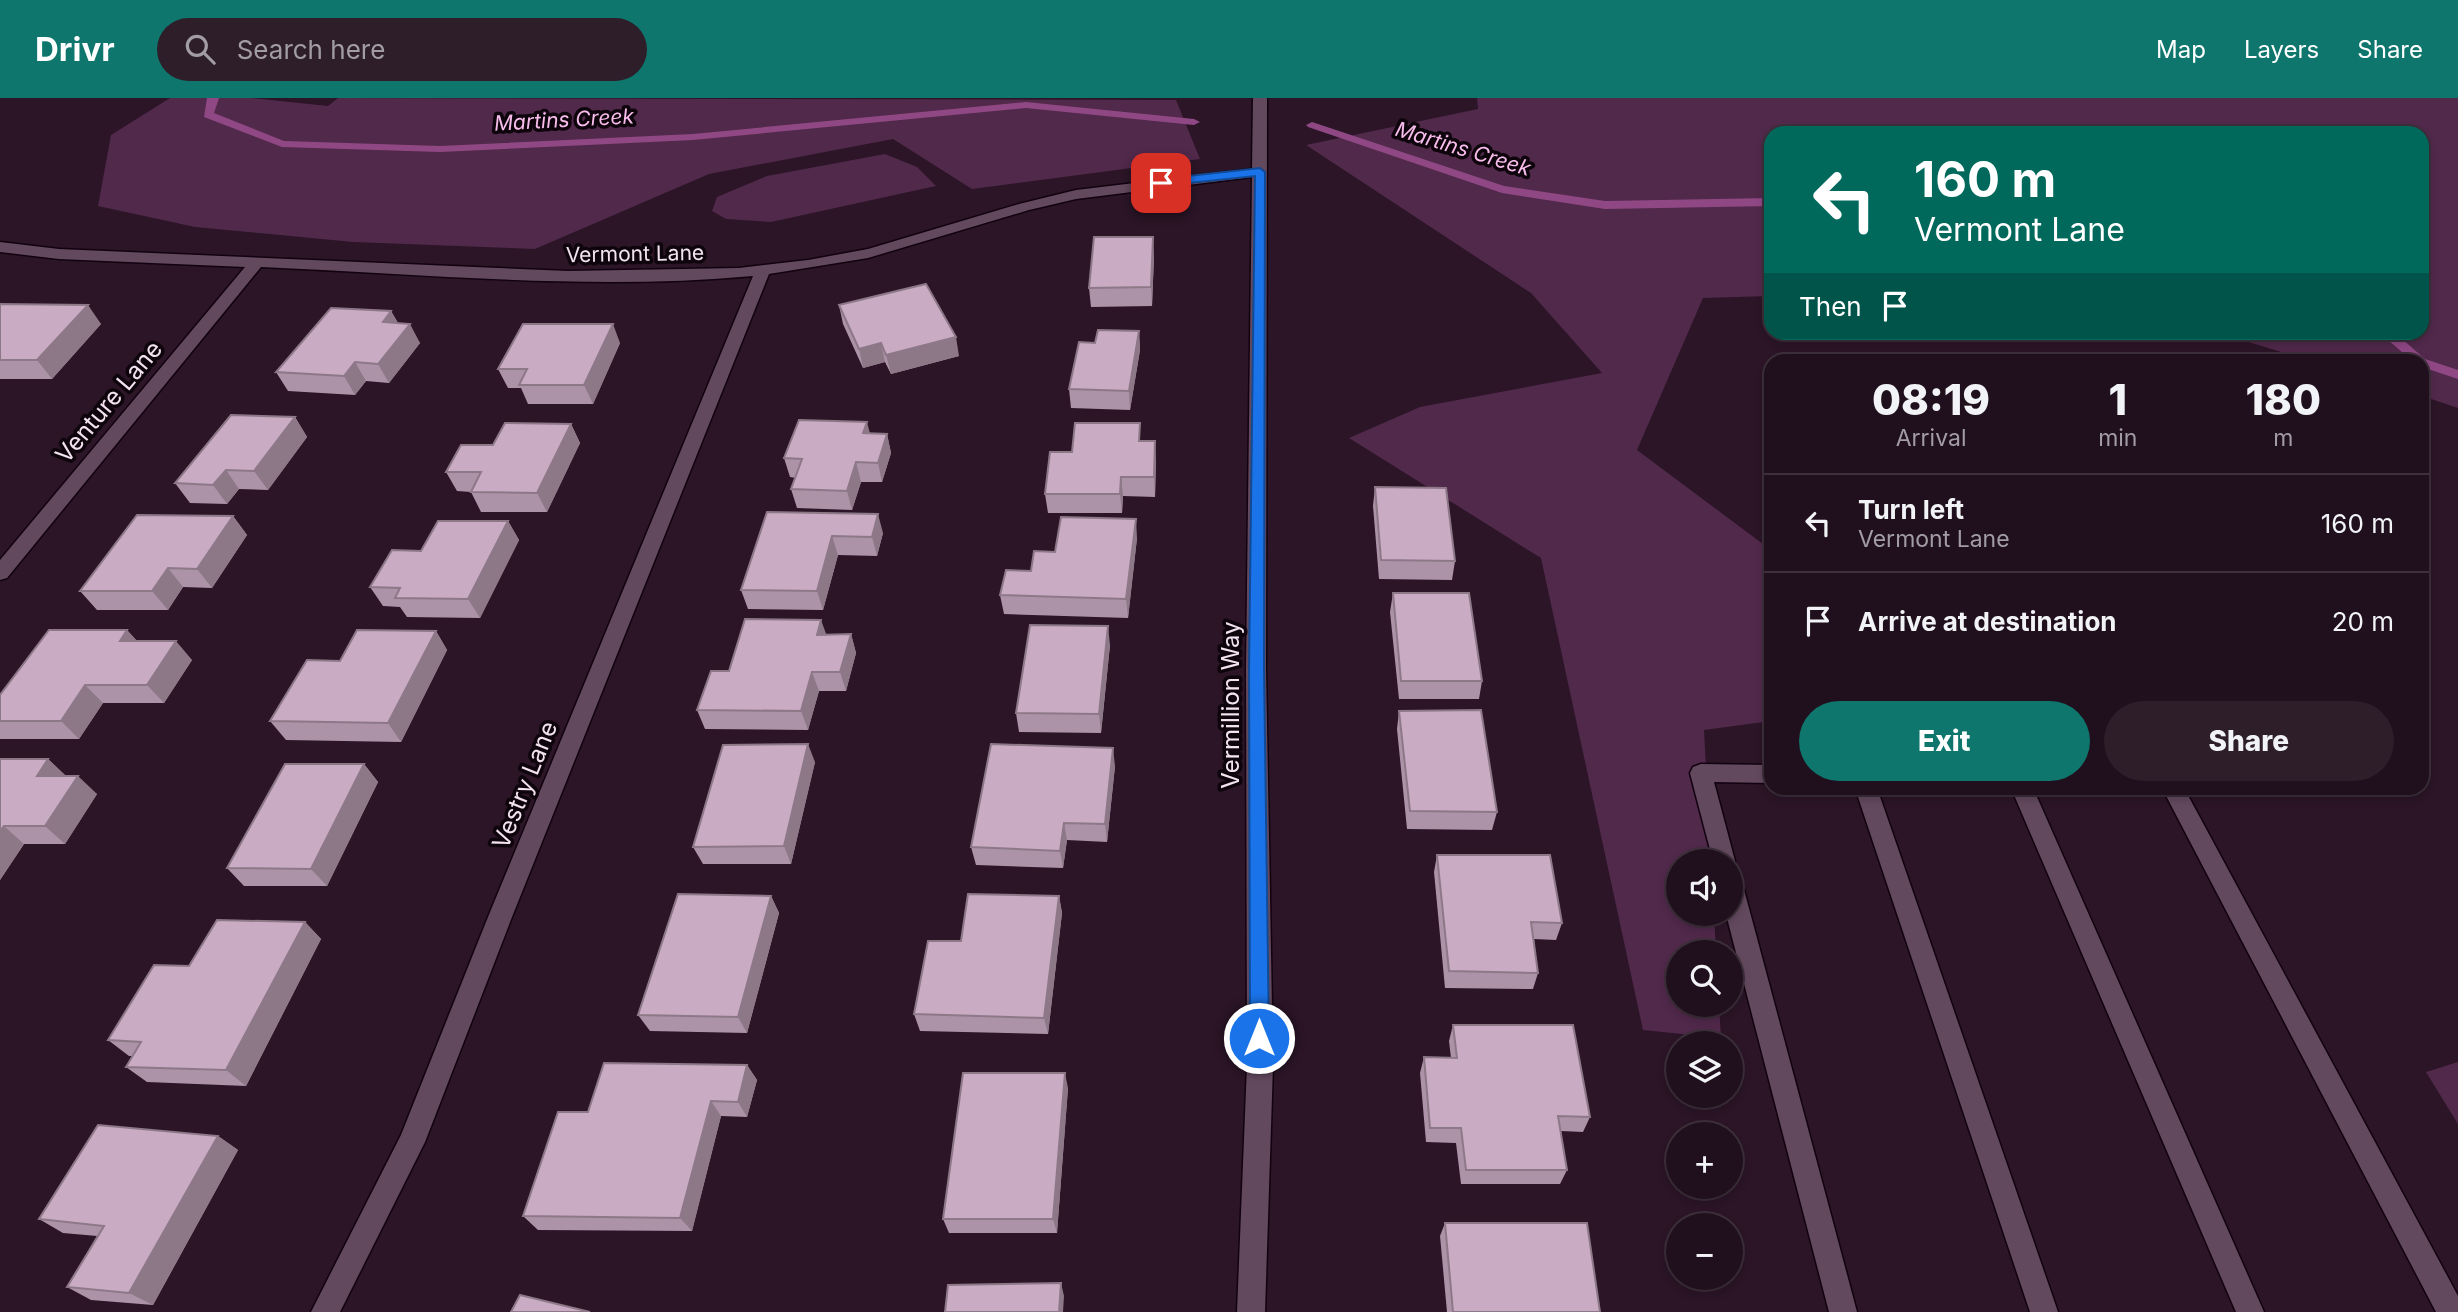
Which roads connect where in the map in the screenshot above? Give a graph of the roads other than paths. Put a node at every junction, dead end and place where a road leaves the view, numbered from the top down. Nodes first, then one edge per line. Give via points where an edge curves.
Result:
1 (1259, 98) edge
2 (1260, 172) junction
3 (0, 247) edge
4 (256, 263) junction
5 (763, 271) junction
6 (0, 573) edge
7 (1764, 774) edge
8 (1868, 795) edge
9 (2025, 795) edge
10 (2177, 795) edge
11 (1721, 849) edge
12 (1742, 926) edge
13 (325, 1312) edge
14 (1251, 1312) edge
15 (1843, 1312) edge
16 (2044, 1312) edge
17 (2250, 1312) edge
18 (2451, 1312) edge

1 - 2 street, Vermillion Way
2 - 5 street, Vermont Lane via 1112,188 1052,200 892,248
2 - 14 street, Vermillion Way via 1256,668 1260,1065
3 - 4 street, Vermont Lane
4 - 5 street, Vermont Lane via 568,276
4 - 6 street, Venture Lane
5 - 13 street, Vestry Lane via 412,1142
7 - 11 street via 1701,773
8 - 16 street
9 - 17 street
10 - 18 street
12 - 15 street

